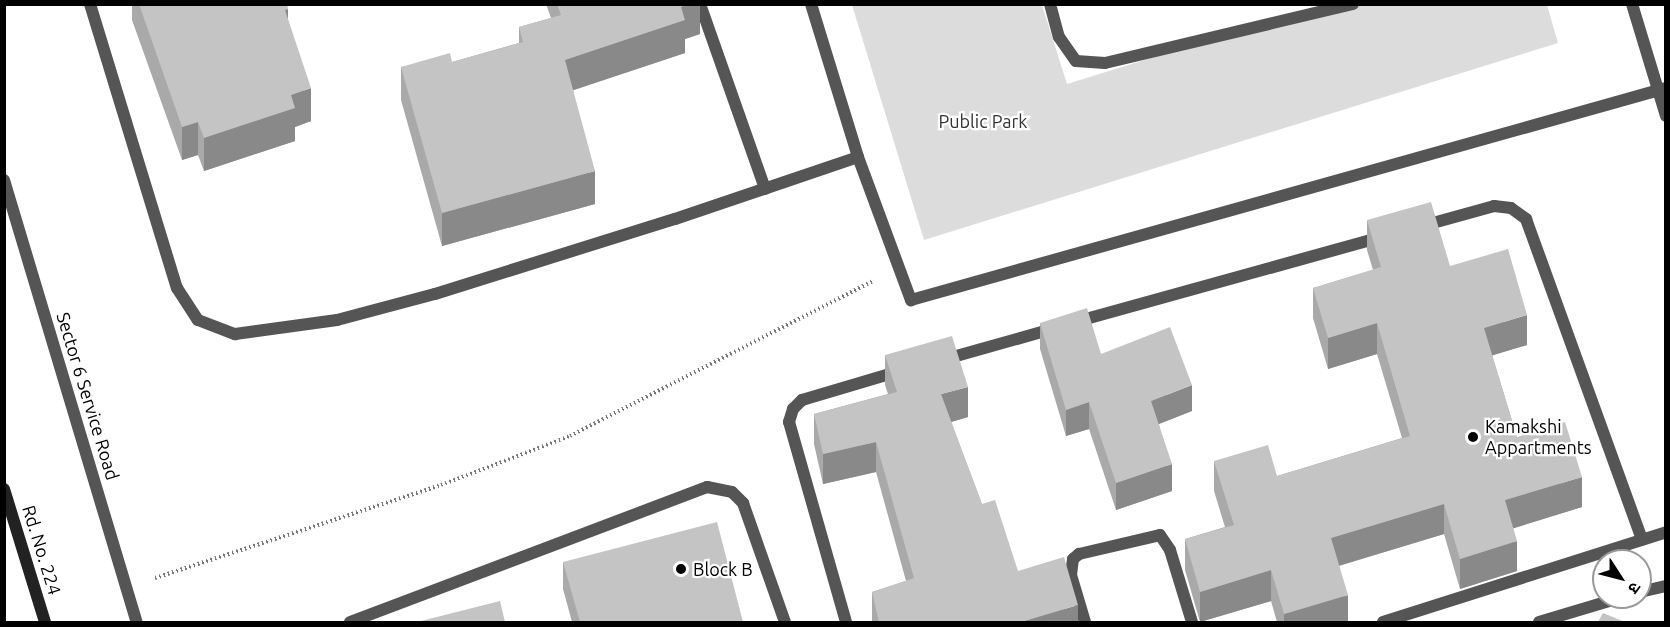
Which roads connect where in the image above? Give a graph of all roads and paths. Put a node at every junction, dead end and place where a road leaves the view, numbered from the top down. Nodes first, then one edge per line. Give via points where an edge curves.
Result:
1 (90, 4) edge
2 (700, 4) edge
3 (811, 4) edge
4 (1050, 4) edge
5 (1353, 4) edge
6 (1632, 4) edge
7 (1662, 89) edge
8 (1665, 116) edge
9 (858, 157) junction
10 (4, 180) edge
11 (765, 189) junction
12 (1414, 228) edge
13 (1392, 234) edge
14 (899, 268) junction
15 (4, 489) edge
16 (1665, 532) edge
17 (1642, 540) junction
18 (126, 587) junction
19 (1592, 606) edge
20 (45, 622) edge
21 (137, 622) edge
22 (350, 622) edge
23 (785, 622) edge
24 (846, 622) edge
25 (1085, 622) edge
26 (1192, 622) edge
27 (1383, 622) edge
28 (1539, 622) edge

1 - 11 street via 177,288 198,320 235,334 337,320 435,294
2 - 11 street
3 - 9 street
4 - 5 street via 1059,37 1076,61 1105,63
6 - 7 street
7 - 8 street
7 - 14 street via 911,300
9 - 11 street
9 - 14 street
10 - 18 street, Sector 6 Service Road
12 - 17 street via 1494,206 1511,208 1526,219
13 - 24 street via 802,400 793,409 789,422
14 - 18 path via 570,436 441,485
15 - 20 main road, Rd. No. 224
16 - 17 street
17 - 27 street
18 - 21 street, Sector 6 Service Road
19 - 28 street
22 - 23 street via 707,487 732,492 743,503
25 - 26 street via 1071,575 1073,559 1079,554 1160,535 1170,550

